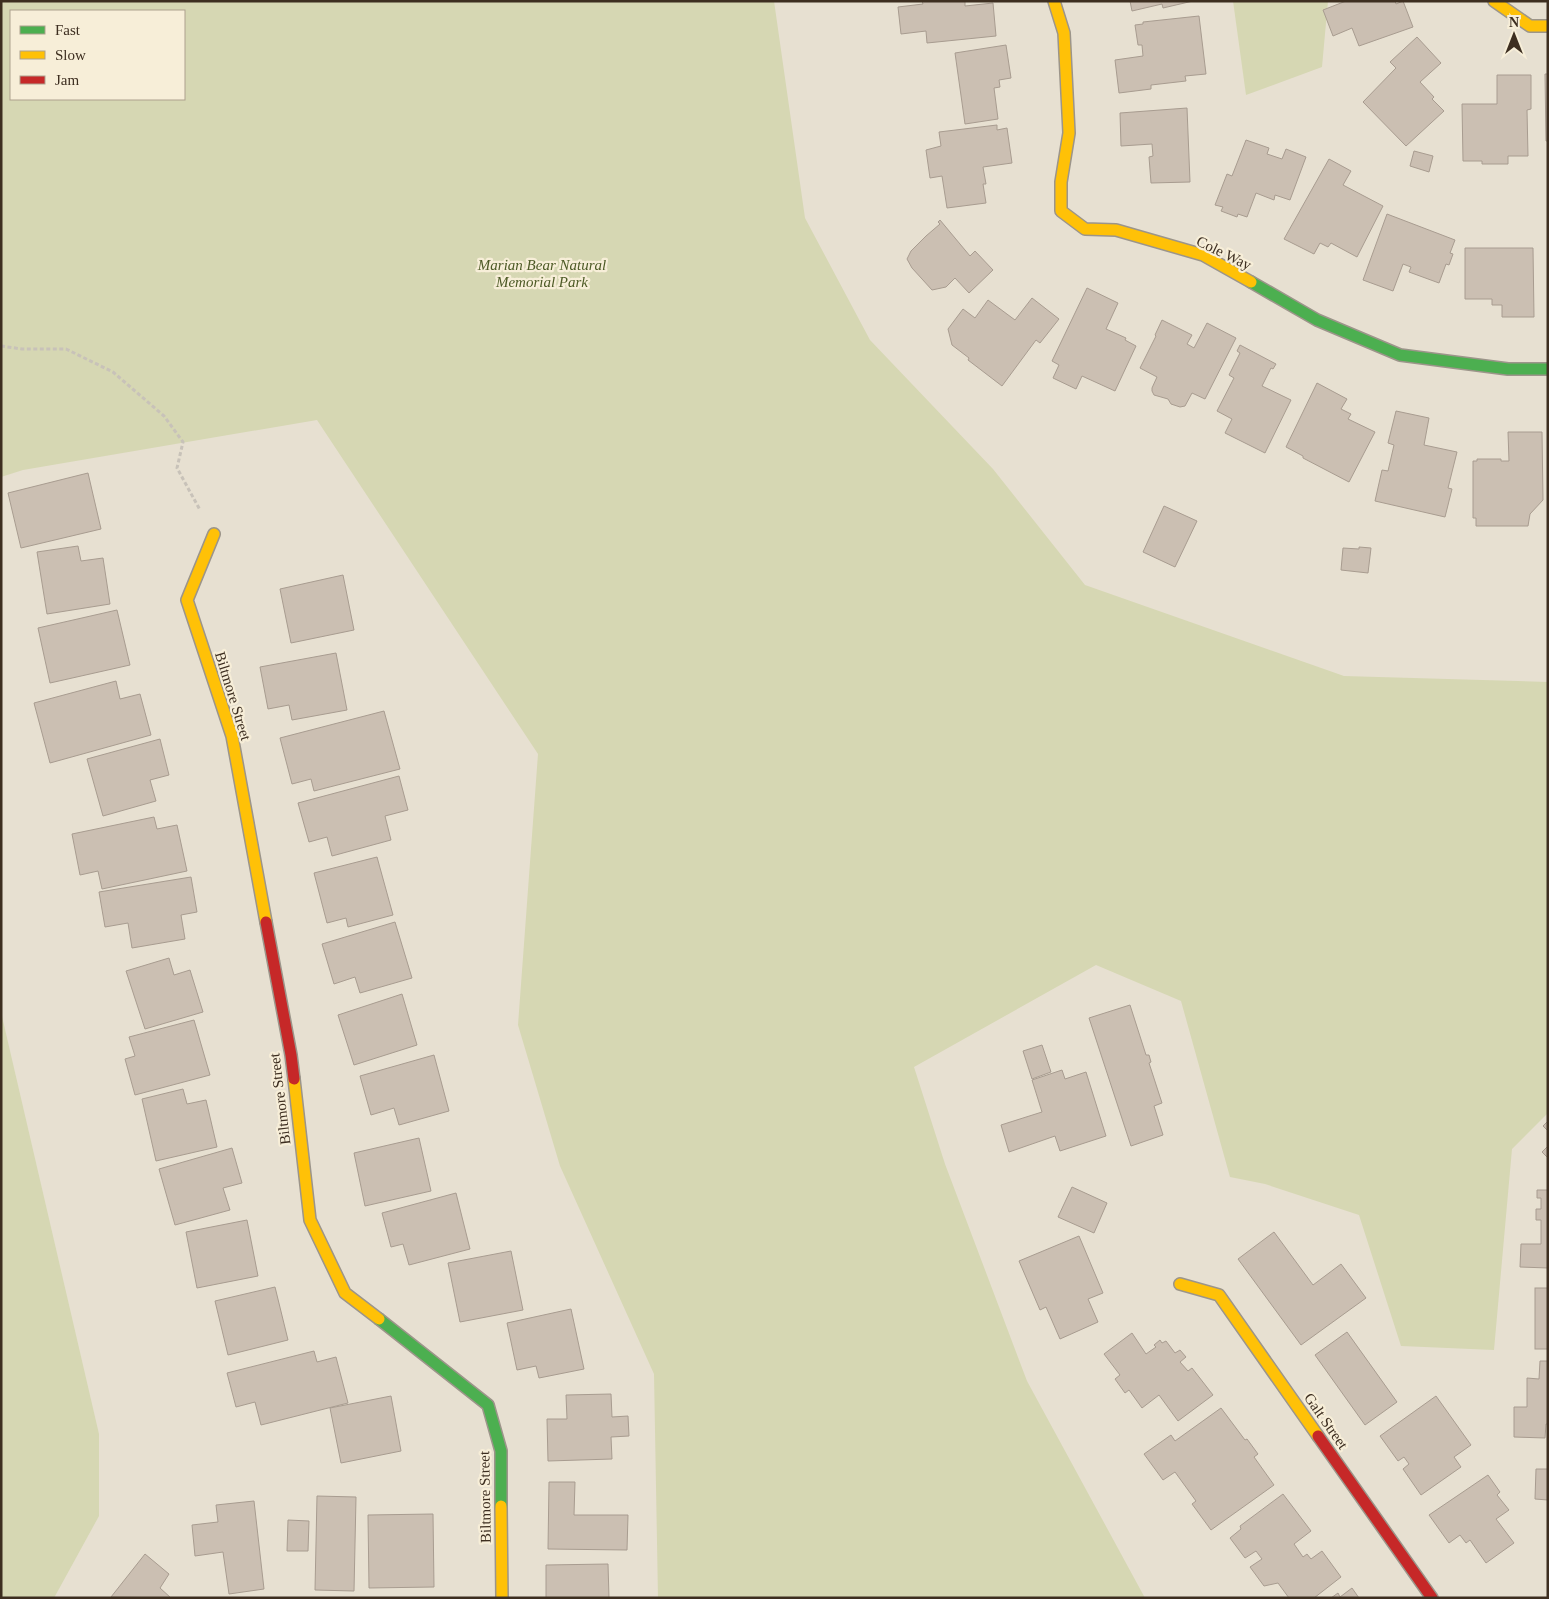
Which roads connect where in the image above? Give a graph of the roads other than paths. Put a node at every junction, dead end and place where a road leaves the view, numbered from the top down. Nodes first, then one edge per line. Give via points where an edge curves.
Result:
1 (1054, 1) edge
2 (1494, 1) edge
3 (1548, 26) edge
4 (1548, 369) edge
5 (214, 534) road end
6 (1180, 1284) dead end
7 (502, 1598) edge
8 (1432, 1598) edge

1 - 4 street, Cole Way via 1064,32 1069,133 1060,182 1061,211 1085,229 1116,230 1203,255 1317,320 1400,356 1508,369
2 - 3 street via 1530,26
5 - 7 street, Biltmore Street via 187,600 232,736 291,1055 310,1220 346,1293 488,1404 501,1451
6 - 8 street, Galt Street via 1219,1295

